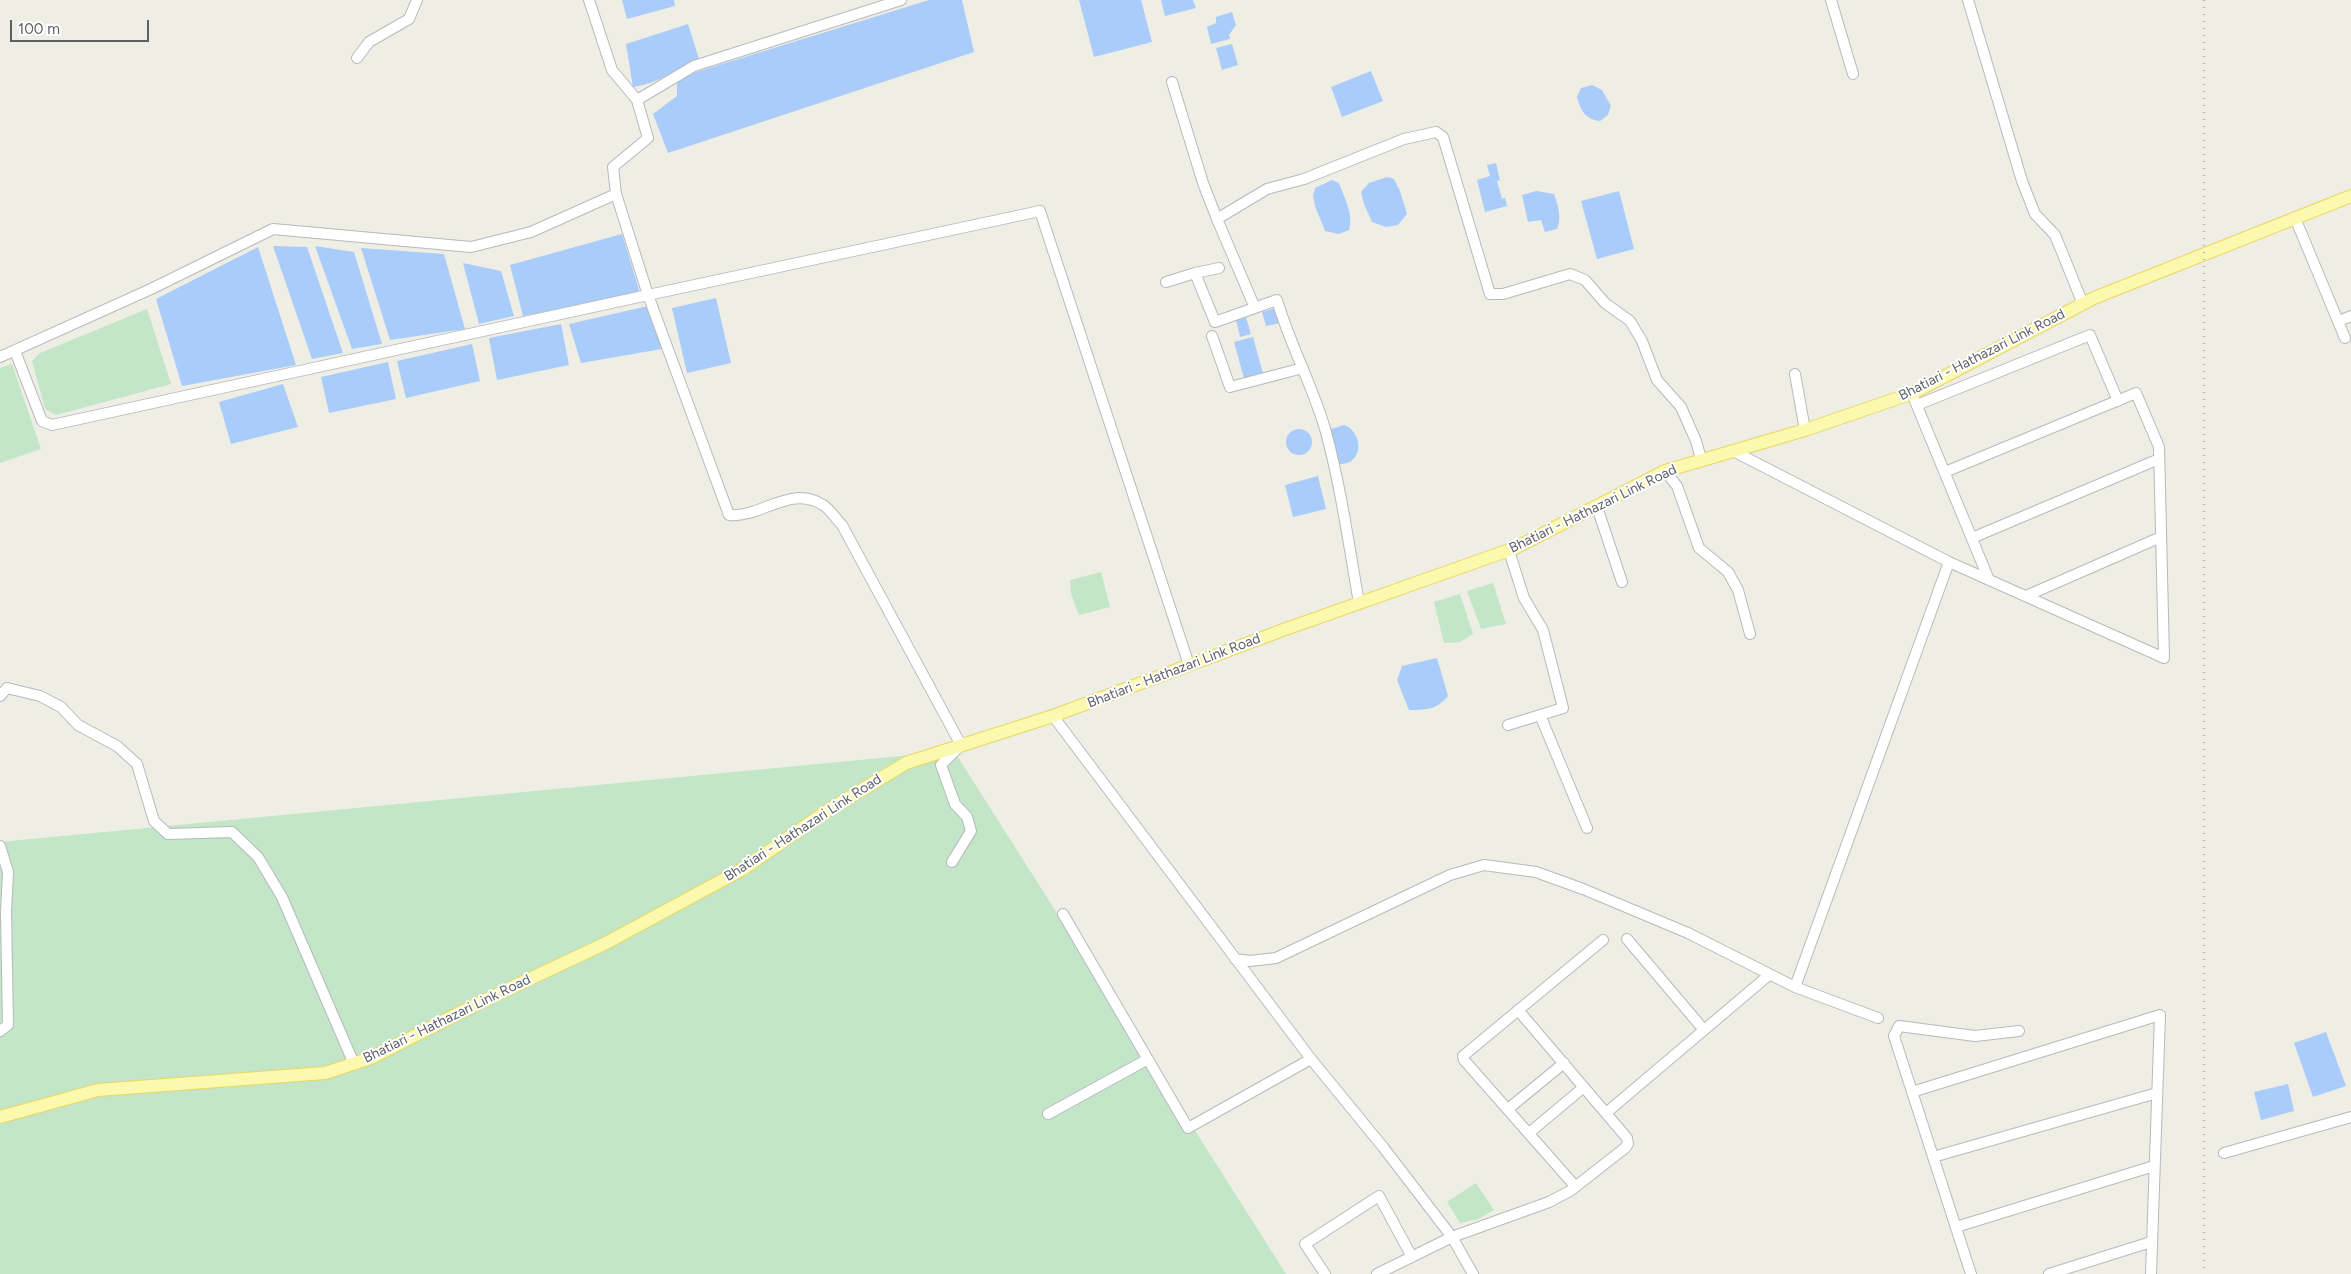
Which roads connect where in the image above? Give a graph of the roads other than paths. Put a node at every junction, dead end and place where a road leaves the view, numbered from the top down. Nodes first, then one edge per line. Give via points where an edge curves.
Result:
1 (417, 0) edge
2 (589, 0) edge
3 (901, 0) edge
4 (1831, 0) edge
5 (1968, 0) edge
6 (357, 58) dead end
7 (1853, 74) dead end
8 (1172, 82) dead end
9 (637, 100) junction
10 (616, 194) junction
11 (2351, 196) edge
12 (2295, 218) junction
13 (1217, 219) junction
14 (1219, 268) dead end
15 (1195, 273) junction
16 (1166, 282) dead end
17 (648, 295) junction
18 (2083, 304) junction
19 (1256, 308) junction
20 (2351, 316) edge
21 (2339, 321) junction
22 (1212, 336) dead end
23 (2346, 338) dead end
24 (15, 351) junction
25 (0, 357) edge
26 (1304, 368) junction
27 (1795, 374) dead end
28 (1912, 393) junction
29 (2118, 401) junction
30 (1917, 405) junction
31 (1805, 430) junction
32 (1733, 451) junction
33 (1701, 459) junction
34 (2159, 459) junction
35 (1665, 471) junction
36 (1945, 472) junction
37 (1597, 507) junction
38 (2161, 537) junction
39 (1972, 538) junction
40 (1509, 550) junction
41 (1949, 562) junction
42 (1989, 580) junction
43 (1622, 582) dead end
44 (2026, 596) junction
45 (1359, 603) junction
46 (1750, 634) dead end
47 (1189, 665) junction
48 (0, 696) edge
49 (1540, 715) junction
50 (1053, 716) junction
51 (1508, 725) dead end
52 (961, 746) junction
53 (1587, 828) dead end
54 (0, 846) edge
55 (952, 862) dead end
56 (1063, 914) dead end
57 (1627, 939) dead end
58 (1603, 940) dead end
59 (1235, 959) junction
60 (1769, 975) junction
61 (1795, 987) junction
62 (1518, 1010) junction
63 (1878, 1018) dead end
64 (1704, 1030) junction
65 (0, 1031) edge
66 (2020, 1031) dead end
67 (1148, 1059) junction
68 (1311, 1060) junction
69 (1564, 1063) junction
70 (354, 1064) junction
71 (1584, 1087) junction
72 (1912, 1092) junction
73 (2157, 1092) junction
74 (1508, 1109) junction
75 (1606, 1113) junction
76 (1048, 1114) dead end
77 (0, 1116) edge
78 (2351, 1117) edge
79 (1528, 1133) junction
80 (2224, 1153) dead end
81 (1933, 1157) junction
82 (2154, 1166) junction
83 (1576, 1186) junction
84 (1956, 1227) junction
85 (1452, 1237) junction
86 (2151, 1242) junction
87 (1412, 1256) junction
88 (1325, 1274) edge
89 (1377, 1274) edge
90 (1473, 1274) edge
91 (1971, 1274) edge
92 (2049, 1274) edge
93 (2151, 1274) edge

1 - 6 street via 409,19 369,42
2 - 9 street via 612,70
3 - 9 street via 694,66
4 - 7 street
5 - 18 street via 2022,181 2035,214 2054,235
8 - 13 street
9 - 10 street via 648,138 613,166
10 - 17 street
10 - 24 street via 531,232 471,247 273,229
11 - 12 main road, Bhatiari - Hathazari Link Road
12 - 18 main road, Bhatiari - Hathazari Link Road
12 - 21 street
13 - 19 street
13 - 33 street via 1267,189 1304,179 1404,140 1436,132 1443,137 1490,294 1503,294 1570,274 1585,280 1605,303 1630,321 1642,341 1656,380 1681,407
14 - 15 street
15 - 16 street
15 - 19 street via 1215,322
17 - 24 street via 52,425 42,421
17 - 47 street via 1040,211
17 - 52 street via 729,515 738,516 784,500 804,497 824,505 842,525
18 - 28 main road, Bhatiari - Hathazari Link Road
19 - 26 street via 1277,300 1287,333
20 - 21 street
21 - 23 street
22 - 26 street via 1230,387
24 - 25 street
26 - 45 street via 1326,432
27 - 31 street
28 - 30 street
28 - 31 main road, Bhatiari - Hathazari Link Road
29 - 30 street via 2090,335
29 - 34 street via 2136,393 2158,447
29 - 36 street
30 - 36 street
31 - 32 main road, Bhatiari - Hathazari Link Road
32 - 33 main road, Bhatiari - Hathazari Link Road
32 - 41 street
33 - 35 main road, Bhatiari - Hathazari Link Road
34 - 38 street
34 - 39 street
35 - 37 main road, Bhatiari - Hathazari Link Road
35 - 46 street via 1677,486 1699,548 1728,572 1738,590
36 - 39 street
37 - 40 main road, Bhatiari - Hathazari Link Road
37 - 43 street
38 - 44 street
38 - 44 street via 2164,658
39 - 42 street
40 - 45 main road, Bhatiari - Hathazari Link Road
40 - 49 street via 1524,598 1543,630 1563,708
41 - 42 street
41 - 61 street
42 - 44 street
45 - 47 main road, Bhatiari - Hathazari Link Road
47 - 50 main road, Bhatiari - Hathazari Link Road
48 - 70 street via 7,688 40,696 61,707 78,725 117,746 137,764 154,821 168,834 232,832 258,857 282,896
49 - 51 street
49 - 53 street
50 - 52 main road, Bhatiari - Hathazari Link Road
50 - 59 street
52 - 55 street via 941,765 955,804 967,817 971,831
52 - 70 main road, Bhatiari - Hathazari Link Road via 898,767 743,869 606,943
54 - 65 street via 8,872 9,998 8,1025
56 - 67 street
57 - 64 street
58 - 62 street
59 - 60 street via 1276,958 1450,875 1484,865 1536,872 1583,889 1688,933
59 - 68 street
60 - 61 street
60 - 64 street
61 - 63 street
62 - 69 street
62 - 74 street via 1463,1056
64 - 75 street
66 - 72 street via 1975,1036 1899,1026 1894,1036
67 - 68 street via 1188,1128
67 - 76 street
68 - 85 street
69 - 71 street
69 - 74 street
70 - 77 main road, Bhatiari - Hathazari Link Road via 324,1073 98,1090
71 - 75 street
71 - 79 street
72 - 73 street via 2160,1015
72 - 81 street
73 - 81 street
73 - 82 street
74 - 79 street
75 - 83 street via 1627,1138 1628,1144
78 - 80 street
79 - 83 street
81 - 84 street
82 - 84 street
82 - 86 street
83 - 85 street via 1549,1202
84 - 91 street
85 - 87 street
85 - 90 street
86 - 92 street
86 - 93 street
87 - 88 street via 1379,1196 1305,1244
87 - 89 street

